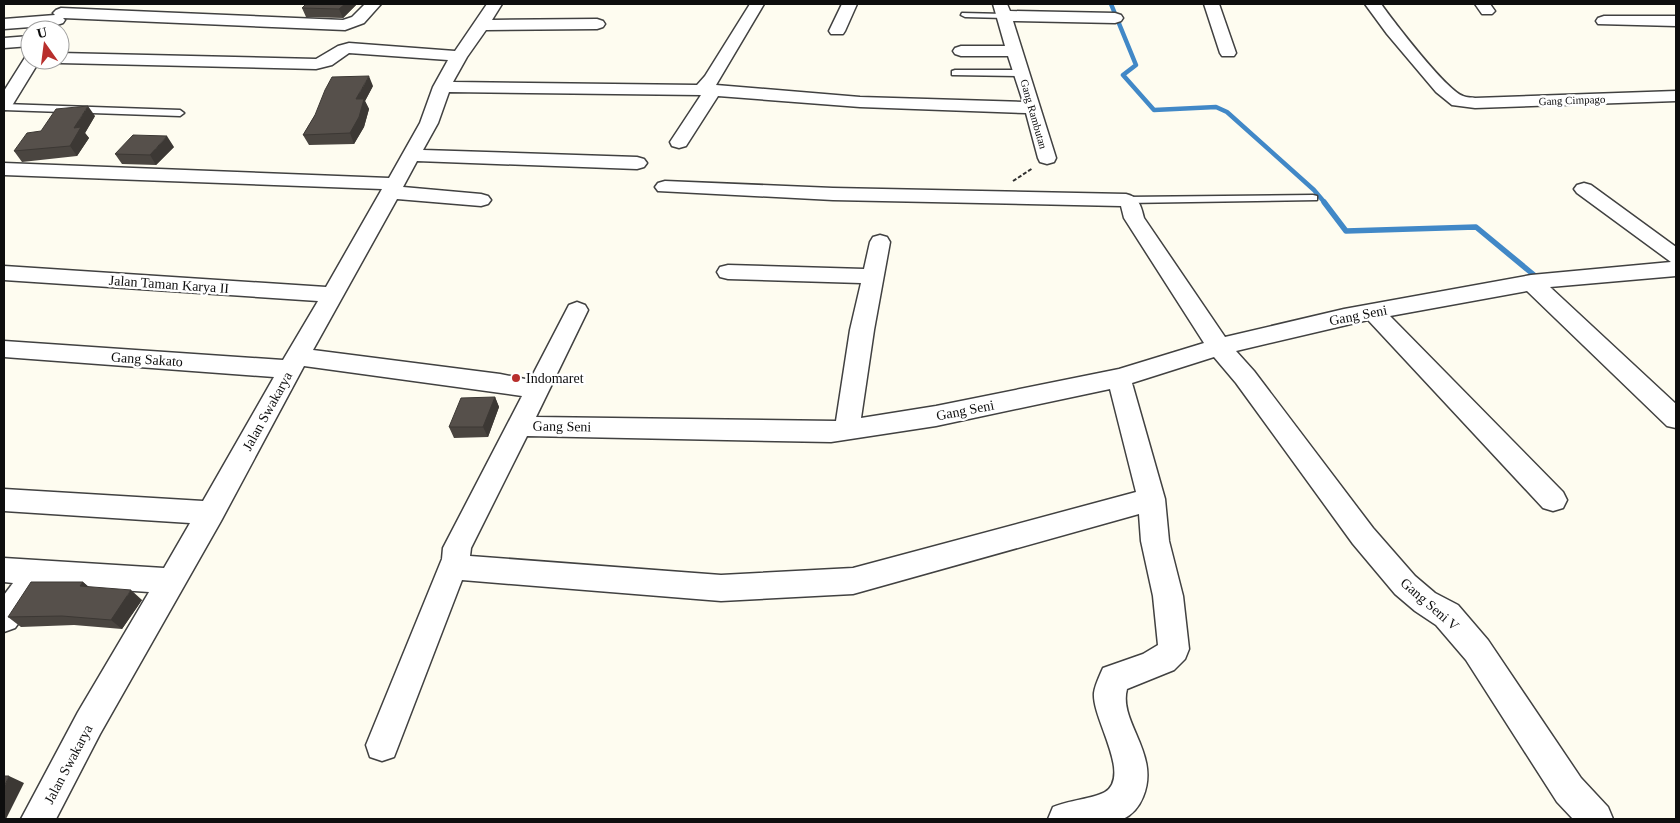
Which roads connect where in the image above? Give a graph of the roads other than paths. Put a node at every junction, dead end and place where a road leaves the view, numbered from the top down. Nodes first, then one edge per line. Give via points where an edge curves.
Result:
1 (235, 4) edge
2 (373, 4) edge
3 (494, 4) edge
4 (757, 4) edge
5 (849, 4) edge
6 (1211, 4) edge
7 (1373, 4) edge
8 (1002, 10) edge
9 (965, 15) dead end
10 (59, 17) edge
11 (1115, 18) dead end
12 (216, 20) junction
13 (1604, 21) dead end
14 (1676, 21) edge
15 (4, 24) edge
16 (597, 24) dead end
17 (480, 26) junction
18 (837, 31) dead end
19 (20, 42) edge
20 (4, 43) edge
21 (961, 51) dead end
22 (1016, 51) junction
23 (1228, 53) dead end
24 (458, 56) junction
25 (70, 58) edge
26 (20, 68) edge
27 (27, 70) edge
28 (4, 73) edge
29 (955, 73) dead end
30 (1023, 73) junction
31 (442, 87) junction
32 (708, 90) junction
33 (1676, 96) edge
34 (4, 106) edge
35 (1034, 108) junction
36 (180, 113) dead end
37 (679, 142) dead end
38 (410, 155) junction
39 (1047, 158) road end
40 (637, 163) dead end
41 (4, 169) edge
42 (665, 187) dead end
43 (393, 188) junction
44 (1584, 189) dead end
45 (1313, 198) dead end
46 (481, 200) dead end
47 (1126, 200) junction
48 (880, 242) dead end
49 (1676, 257) edge
50 (1676, 269) edge
51 (728, 272) dead end
52 (4, 273) edge
53 (872, 276) junction
54 (1531, 282) junction
55 (333, 295) junction
56 (577, 310) dead end
57 (1373, 312) junction
58 (1219, 347) junction
59 (4, 349) edge
60 (294, 363) junction
61 (1119, 378) junction
62 (535, 390) junction
63 (1676, 419) edge
64 (518, 426) junction
65 (847, 430) junction
66 (1151, 499) junction
67 (4, 500) edge
68 (1553, 500) dead end
69 (211, 514) junction
70 (456, 560) junction
71 (4, 570) edge
72 (39, 572) junction
73 (170, 581) junction
74 (4, 618) edge
75 (382, 745) dead end
76 (38, 819) edge
77 (1065, 819) edge
78 (1596, 819) edge

1 - 12 street
2 - 12 street via 358,20 345,25
3 - 17 street, Jalan Swakarya
4 - 32 street
5 - 18 street
6 - 23 street
7 - 33 street, Gang Cimpago via 1442,88 1467,103
8 - 9 lane
8 - 11 street
8 - 22 street, Gang Rambutan
10 - 12 street
10 - 15 street
13 - 14 street
16 - 17 street
17 - 24 street, Jalan Swakarya
19 - 20 street
21 - 22 street
22 - 30 street, Gang Rambutan
24 - 25 street via 350,48 340,50 328,63 316,64
24 - 31 street, Jalan Swakarya
26 - 28 street
27 - 34 street
29 - 30 lane
30 - 35 street, Gang Rambutan
31 - 32 street
31 - 38 street, Jalan Swakarya via 429,122
32 - 35 street via 860,102
32 - 37 street
34 - 36 lane
35 - 39 street, Gang Rambutan
38 - 40 street
38 - 43 street, Jalan Swakarya
41 - 43 street
42 - 47 street
43 - 46 street
43 - 55 street, Jalan Swakarya
44 - 49 street
45 - 47 lane
47 - 58 street, Gang Seni V via 1134,218
48 - 53 street
50 - 54 street, Gang Seni
51 - 53 street
52 - 55 street, Jalan Taman Karya II
53 - 65 street
54 - 57 street, Gang Seni
54 - 63 street
55 - 60 street, Jalan Swakarya
56 - 62 street, Gang Seni
57 - 58 street, Gang Seni
57 - 68 street
58 - 61 street, Gang Seni
58 - 78 street, Gang Seni V via 1363,536 1405,584 1425,602 1447,615 1477,650 1568,790
59 - 60 street, Gang Sakato
60 - 62 street via 500,383
60 - 69 street, Jalan Swakarya
61 - 65 street, Gang Seni via 936,416
61 - 66 street
62 - 64 street, Gang Seni
64 - 65 street, Gang Seni
64 - 70 street via 457,548
66 - 70 street via 853,581 721,588 473,571
66 - 77 street via 1174,649 1161,661 1114,678 1111,683 1111,706 1133,775 1129,790 1116,805
67 - 69 street
69 - 73 street, Jalan Swakarya
70 - 75 street
71 - 72 street
72 - 73 street
72 - 74 street
73 - 76 street, Jalan Swakarya

